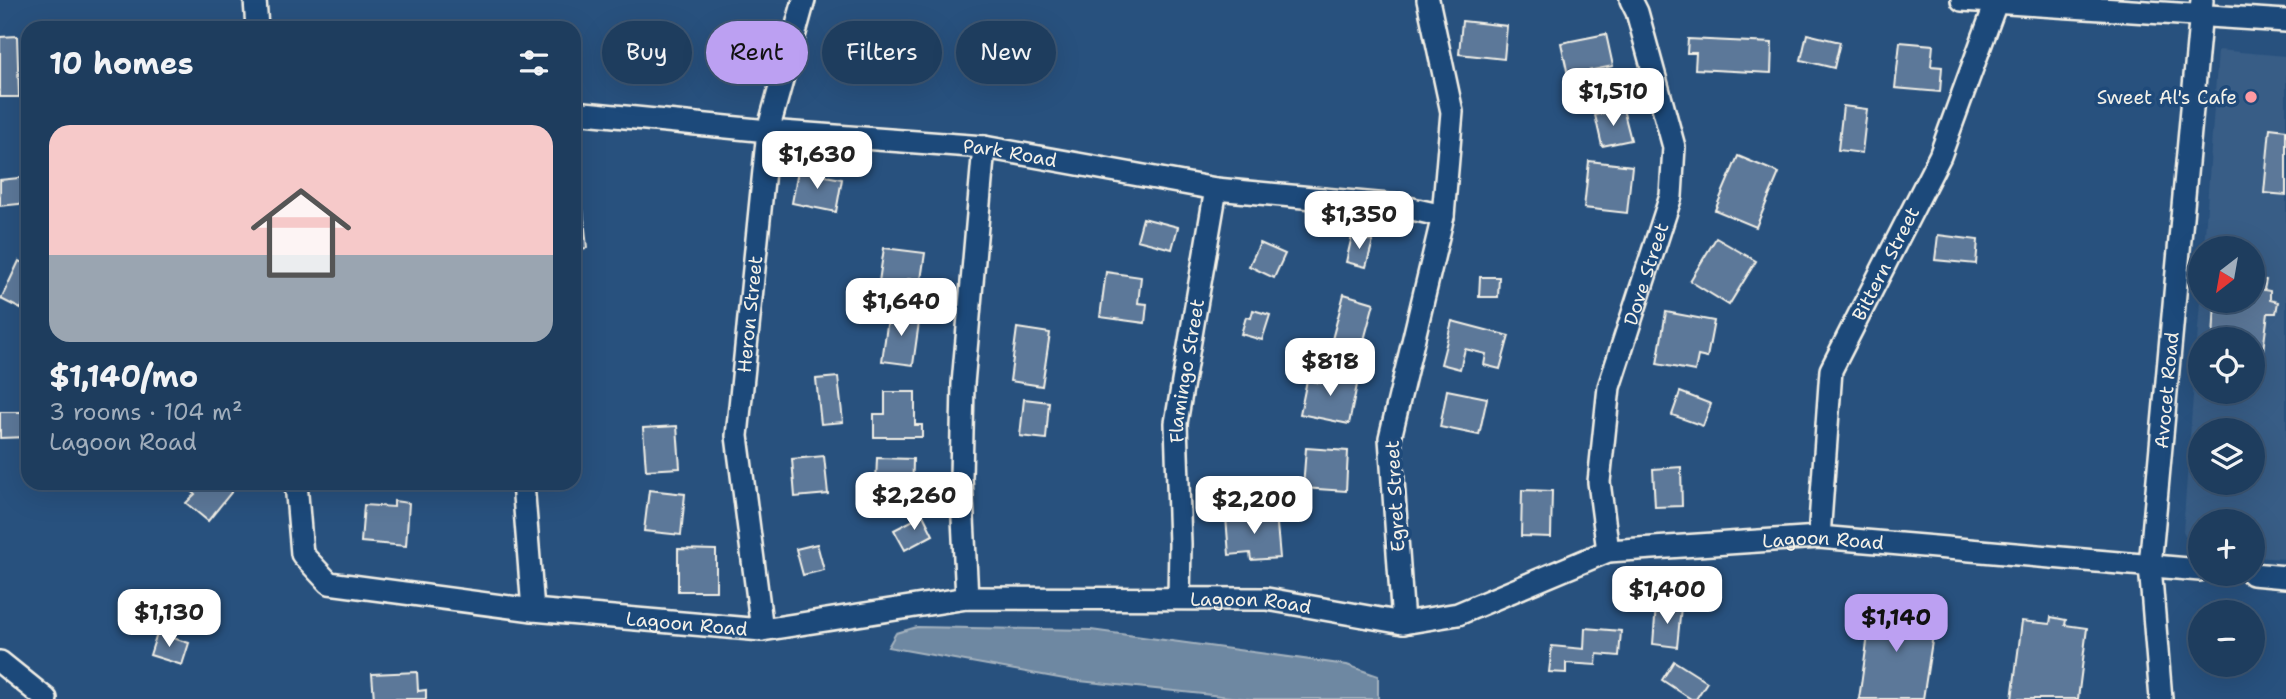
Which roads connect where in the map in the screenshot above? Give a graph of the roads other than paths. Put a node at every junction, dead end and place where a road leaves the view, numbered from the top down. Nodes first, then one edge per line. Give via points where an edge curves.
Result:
1 (255, 0) edge
2 (804, 0) edge
3 (1429, 0) edge
4 (1632, 0) edge
5 (1962, 0) edge
6 (1997, 1) edge
7 (2201, 8) edge
8 (256, 21) edge
9 (2286, 21) edge
10 (581, 113) edge
11 (768, 131) junction
12 (984, 147) junction
13 (1216, 189) junction
14 (1443, 216) junction
15 (297, 490) edge
16 (524, 490) edge
17 (1819, 537) junction
18 (1608, 551) junction
19 (2150, 566) junction
20 (2188, 569) edge
21 (2265, 575) edge
22 (2286, 577) edge
23 (967, 597) junction
24 (1179, 598) junction
25 (533, 610) junction
26 (1404, 623) junction
27 (762, 630) junction
28 (0, 662) edge
29 (46, 699) edge
30 (2161, 699) edge

1 - 8 street
2 - 11 street, Heron Street
3 - 14 street, Egret Street via 1452,112
4 - 18 street, Dove Street via 1674,147 1671,196 1609,387 1599,482
5 - 6 street
6 - 7 street
6 - 17 street, Bittern Street via 1940,156 1831,370
7 - 9 street
7 - 19 street, Avocet Road
10 - 11 street, Park Road
11 - 12 street, Park Road
11 - 27 street, Heron Street via 737,436
12 - 13 street, Park Road
12 - 23 street via 963,384 962,529
13 - 14 street, Park Road via 1399,206
13 - 24 street, Flamingo Street via 1176,423
14 - 26 street, Egret Street via 1390,438
15 - 25 street, Lagoon Road via 302,554 330,583
16 - 25 street
17 - 18 street, Lagoon Road
17 - 19 street, Lagoon Road
18 - 26 street, Lagoon Road via 1458,614
19 - 20 street, Lagoon Road
19 - 30 street, Avocet Road
21 - 22 street
23 - 24 street, Lagoon Road
23 - 27 street, Lagoon Road
24 - 26 street, Lagoon Road via 1267,599
25 - 27 street, Lagoon Road
28 - 29 street

